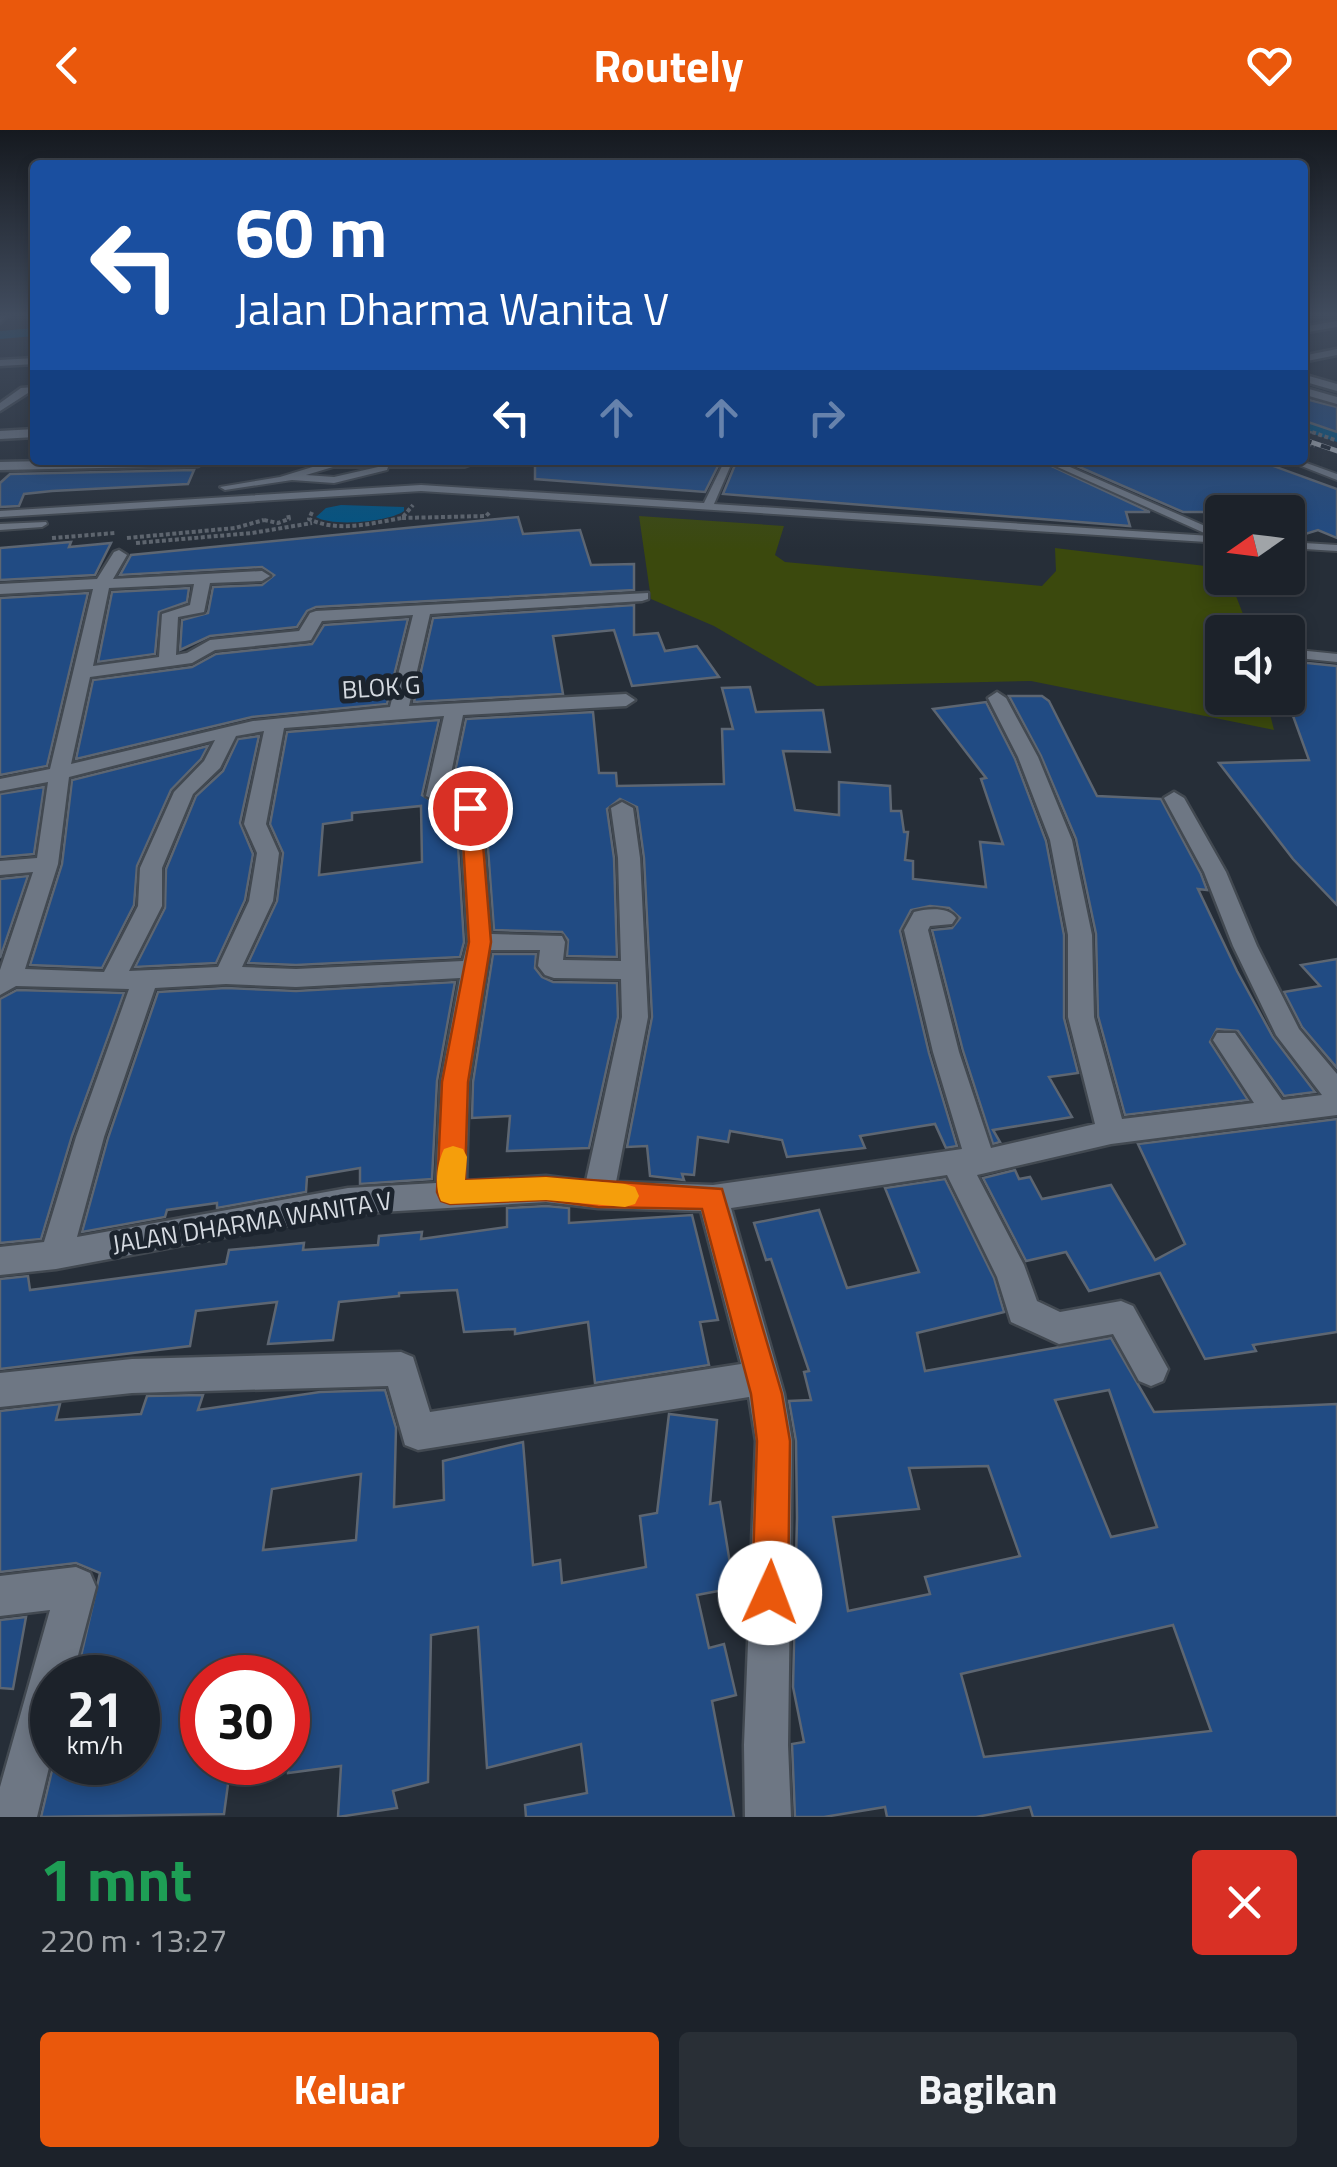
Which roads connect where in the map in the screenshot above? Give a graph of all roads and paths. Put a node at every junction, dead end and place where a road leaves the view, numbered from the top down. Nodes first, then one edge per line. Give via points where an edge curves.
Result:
1 (1310, 393) edge
2 (30, 402) edge
3 (1337, 402) edge
4 (3, 404) edge
5 (1308, 431) edge
6 (30, 433) edge
7 (0, 435) edge
8 (1335, 440) edge
9 (1308, 443) edge
10 (1315, 446) dead end
11 (31, 465) edge
12 (312, 465) edge
13 (349, 465) edge
14 (387, 465) edge
15 (727, 465) edge
16 (1057, 465) edge
17 (1304, 465) edge
18 (0, 466) edge
19 (316, 467) junction
20 (453, 469) dead end
21 (291, 477) junction
22 (1337, 477) edge
23 (438, 488) junction
24 (70, 499) junction
25 (266, 500) junction
26 (0, 504) edge
27 (708, 504) junction
28 (412, 505) dead end
29 (49, 511) junction
30 (0, 514) edge
31 (402, 518) dead end
32 (421, 518) junction
33 (453, 518) junction
34 (264, 520) dead end
35 (313, 523) dead end
36 (42, 524) junction
37 (24, 525) junction
38 (0, 526) edge
39 (1205, 531) edge
40 (1205, 538) edge
41 (1305, 546) edge
42 (120, 548) junction
43 (1337, 548) edge
44 (262, 576) dead end
45 (203, 580) junction
46 (103, 582) junction
47 (0, 589) edge
48 (642, 596) dead end
49 (422, 607) junction
50 (1305, 655) edge
51 (1337, 658) edge
52 (166, 661) junction
53 (84, 672) junction
54 (997, 698) dead end
55 (626, 700) dead end
56 (455, 710) junction
57 (398, 712) junction
58 (276, 724) junction
59 (229, 731) junction
60 (59, 775) junction
61 (0, 785) edge
62 (1174, 798) dead end
63 (622, 808) dead end
64 (47, 864) junction
65 (0, 868) edge
66 (944, 918) dead end
67 (477, 955) junction
68 (632, 970) junction
69 (226, 975) junction
70 (145, 979) junction
71 (112, 981) junction
72 (5, 982) edge
73 (1226, 1040) dead end
74 (1337, 1094) edge
75 (1337, 1104) edge
76 (1275, 1112) junction
77 (1111, 1132) junction
78 (968, 1162) junction
79 (450, 1192) junction
80 (598, 1195) junction
81 (712, 1198) junction
82 (56, 1255) junction
83 (0, 1261) edge
84 (1151, 1368) dead end
85 (762, 1378) junction
86 (2, 1396) edge
87 (0, 1596) edge
88 (14, 1817) edge
89 (768, 1817) edge

1 - 3 street
2 - 4 street
5 - 8 path
6 - 7 street
9 - 10 path
11 - 18 street
12 - 19 lane
13 - 19 lane
14 - 21 lane via 334,480
15 - 27 lane
16 - 39 lane
17 - 22 lane
19 - 21 lane
20 - 23 lane
21 - 24 lane
23 - 25 lane
23 - 27 lane
24 - 26 lane
24 - 29 lane
25 - 29 lane
25 - 36 lane via 243,508
27 - 40 lane
28 - 32 path via 432,508
29 - 30 lane
29 - 36 lane
31 - 32 path
32 - 33 path
33 - 33 path via 458,508 492,514
34 - 42 path via 174,529
35 - 42 path
36 - 37 lane
37 - 38 lane
37 - 42 path via 14,540 113,533 120,534
41 - 43 lane
42 - 46 street
44 - 45 street
45 - 46 street
45 - 52 street via 198,608 170,614
46 - 47 street
46 - 53 street
48 - 49 street
49 - 52 street via 316,616 305,636 210,644 192,658
49 - 57 street
50 - 51 lane
52 - 53 street
53 - 60 street
54 - 77 street via 1062,840 1080,935 1081,1017
55 - 56 street
56 - 57 street, BLOK G
56 - 67 street, BLOK G via 436,796 470,808
57 - 58 street, BLOK G
58 - 59 street, BLOK G
58 - 69 street via 255,824 268,854 261,901
59 - 60 street, BLOK G
59 - 71 street via 213,764 184,792 150,868 150,906
60 - 61 street, BLOK G
60 - 64 street
62 - 74 street via 1289,1035
63 - 68 street
64 - 65 street
64 - 72 street
66 - 78 street via 922,918 916,930
67 - 68 street via 553,942 554,969
67 - 69 street via 296,978
67 - 79 street via 455,1082
68 - 80 street via 635,1017
69 - 70 street
70 - 71 street
70 - 82 street
71 - 72 street
73 - 76 street
75 - 76 street, JALAN DHARMA WANITA V
76 - 77 street, JALAN DHARMA WANITA V
77 - 78 street, JALAN DHARMA WANITA V
78 - 81 street, JALAN DHARMA WANITA V
78 - 84 street via 1023,1310 1059,1328 1122,1318
79 - 80 street, JALAN DHARMA WANITA V
79 - 82 street, JALAN DHARMA WANITA V via 348,1201
80 - 81 street, JALAN DHARMA WANITA V
81 - 85 street
82 - 83 street, JALAN DHARMA WANITA V
85 - 86 street via 418,1432 401,1369 132,1376
85 - 89 street via 774,1441
87 - 88 street via 76,1588

